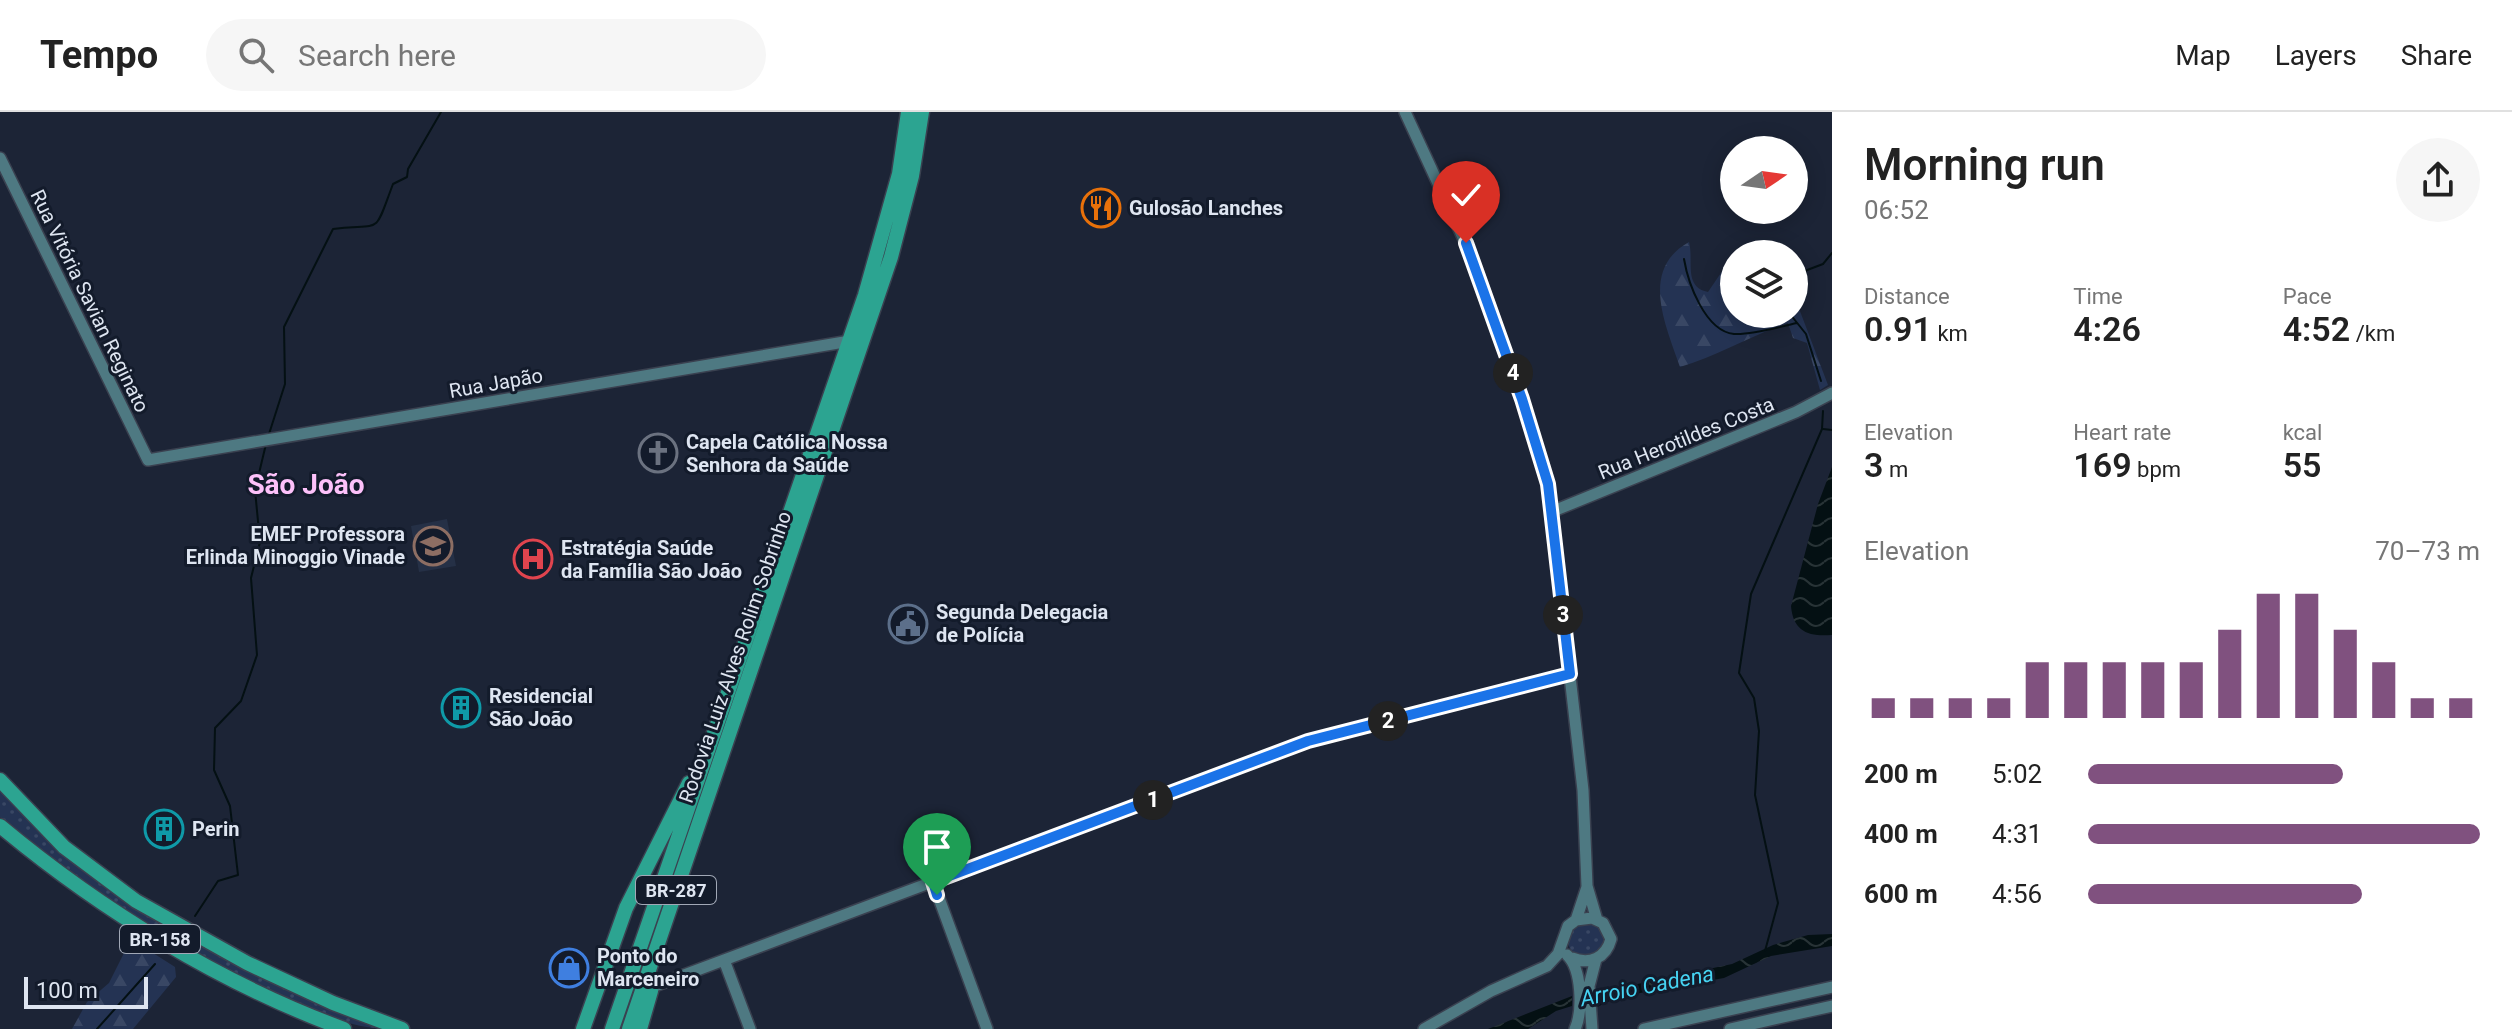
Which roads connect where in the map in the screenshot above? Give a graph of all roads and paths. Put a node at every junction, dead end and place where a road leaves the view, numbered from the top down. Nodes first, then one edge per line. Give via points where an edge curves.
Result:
1 (908, 112) edge
2 (922, 112) edge
3 (1405, 112) edge
4 (0, 158) edge
5 (850, 341) junction
6 (1832, 393) edge
7 (148, 460) joint
8 (1551, 512) junction
9 (1570, 674) junction
10 (722, 752) junction
11 (703, 759) junction
12 (0, 780) edge
13 (0, 826) edge
14 (933, 882) junction
15 (1587, 886) junction
16 (1576, 920) junction
17 (1597, 920) junction
18 (1562, 944) junction
19 (1572, 958) junction
20 (1596, 959) junction
21 (724, 960) junction
22 (1583, 986) junction
23 (652, 987) junction
24 (1832, 987) edge
25 (1832, 1006) edge
26 (1581, 1021) edge
27 (344, 1029) edge
28 (402, 1029) edge
29 (583, 1029) edge
30 (612, 1029) edge
31 (629, 1029) edge
32 (640, 1029) edge
33 (750, 1029) edge
34 (987, 1029) edge
35 (1424, 1029) edge
36 (1592, 1029) edge
37 (1644, 1029) edge
38 (1730, 1029) edge

1 - 5 highway, Rodovia Luiz Alves Rolim Sobrinho / BR-287 via 899,174
2 - 10 highway, Rodovia Luiz Alves Rolim Sobrinho / BR-287 via 891,257
3 - 8 street via 1487,298 1539,450
4 - 7 street, Rua Vitória Savian Reginato
5 - 7 street, Rua Japão
5 - 11 highway, Rodovia Luiz Alves Rolim Sobrinho / BR-287
6 - 8 street, Rua Herotildes Costa
8 - 9 street
9 - 14 street via 1308,741
9 - 15 street
10 - 23 highway, BR-287 via 715,794
10 - 31 highway, Rodovia Luiz Alves Rolim Sobrinho / BR-287
11 - 29 highway, BR-287 via 626,908
11 - 30 highway, Rodovia Luiz Alves Rolim Sobrinho / BR-287
12 - 28 highway, BR-158 via 64,847 110,885 247,963
13 - 27 highway, BR-158 via 162,940
14 - 21 street
14 - 34 street
15 - 16 street
15 - 17 street
16 - 17 street
16 - 18 street via 1562,934
17 - 20 street via 1611,939
18 - 19 street
18 - 35 street via 1547,966
19 - 20 street
19 - 22 street
20 - 22 street
21 - 23 street
21 - 33 street
22 - 26 street
23 - 32 highway, BR-287
24 - 37 street
25 - 38 street
26 - 36 street

